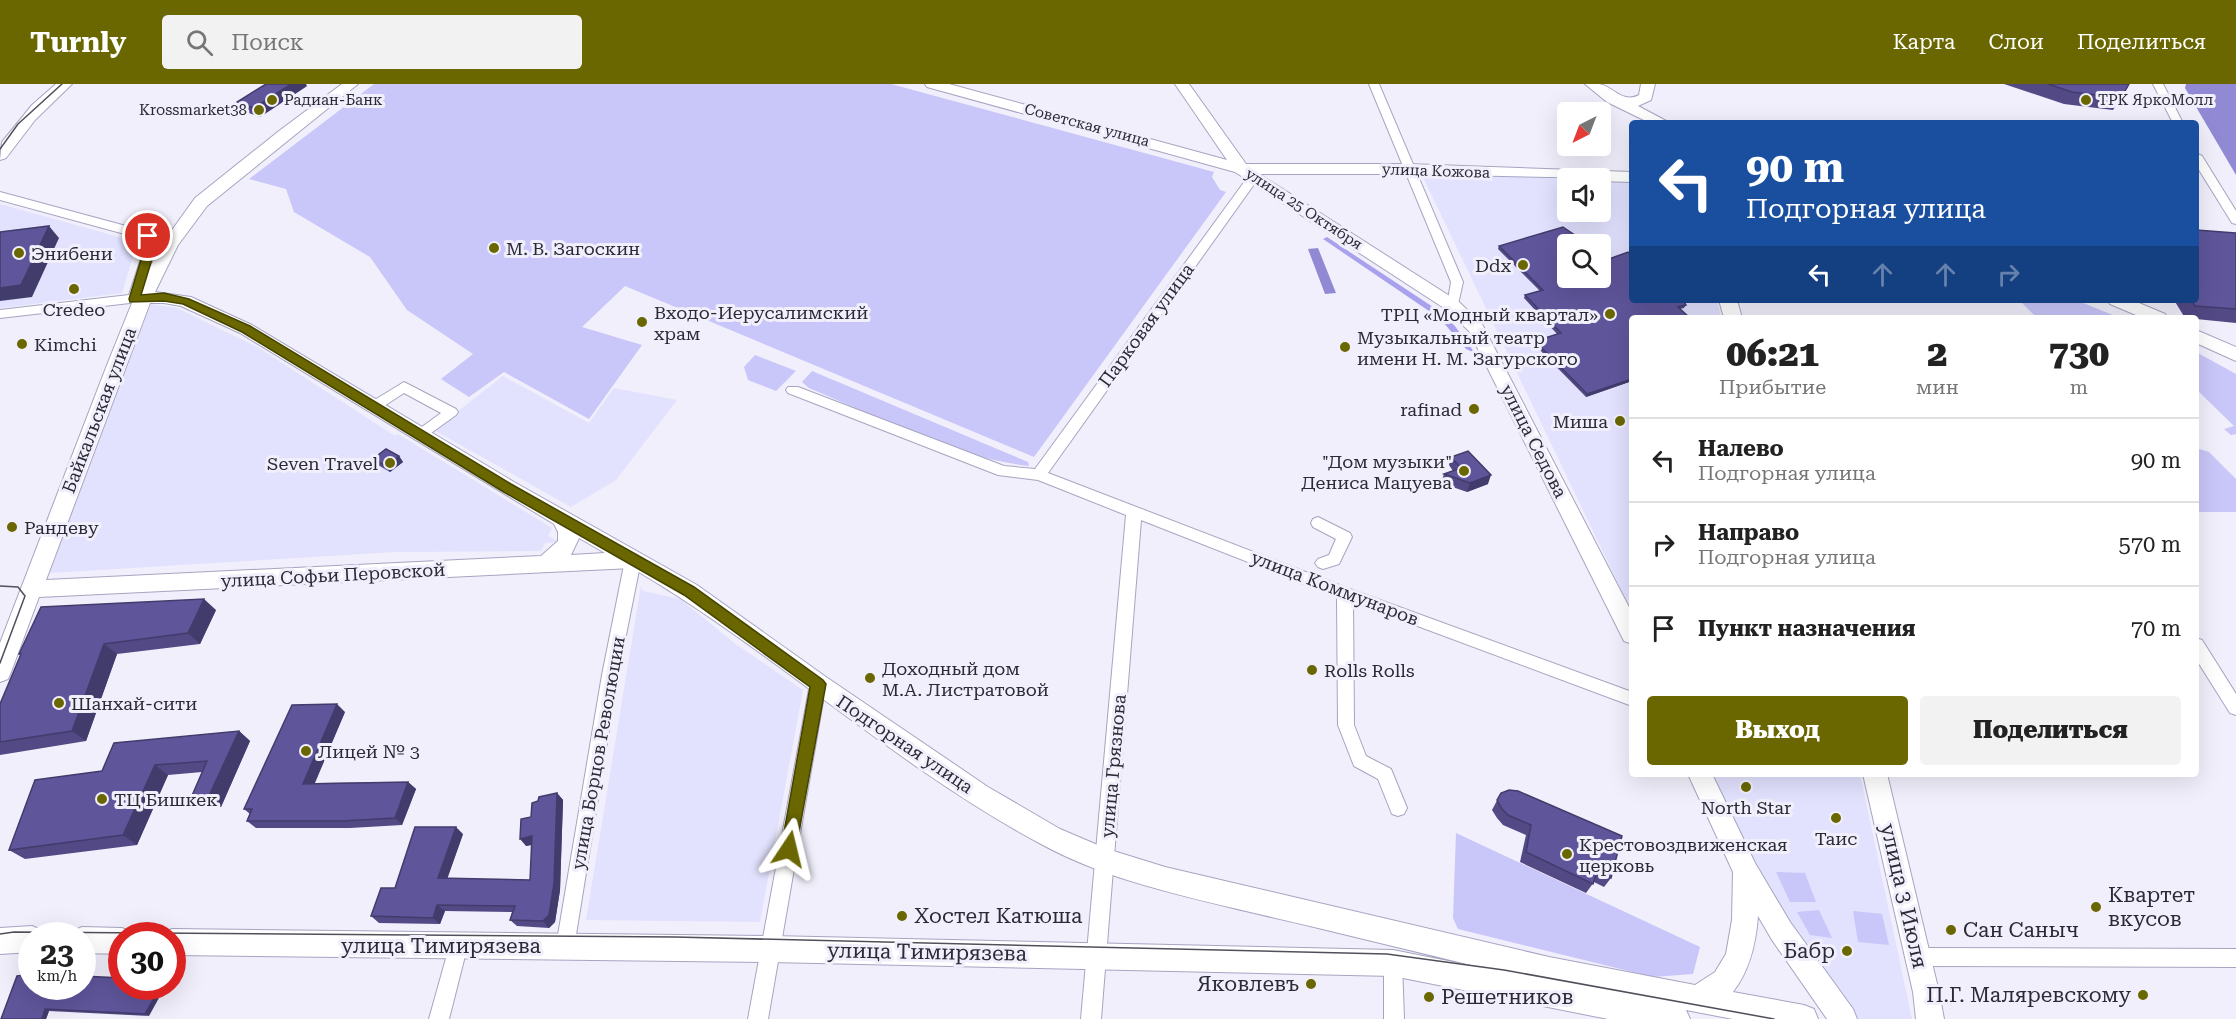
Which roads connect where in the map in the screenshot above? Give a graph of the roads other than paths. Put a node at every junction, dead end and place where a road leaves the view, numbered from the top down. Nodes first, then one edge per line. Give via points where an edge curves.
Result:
1 (56, 84) edge
2 (65, 84) edge
3 (351, 84) edge
4 (932, 84) edge
5 (1182, 84) edge
6 (1374, 84) edge
7 (1648, 84) edge
8 (2158, 84) edge
9 (1595, 87) edge
10 (1656, 120) edge
11 (1666, 120) edge
12 (2176, 120) edge
13 (0, 138) edge
14 (0, 155) edge
15 (2199, 161) edge
16 (1408, 168) junction
17 (1247, 172) junction
18 (1629, 177) edge
19 (0, 196) edge
20 (2236, 220) edge
21 (139, 299) junction
22 (2123, 303) edge
23 (1453, 306) junction
24 (0, 314) edge
25 (2152, 315) edge
26 (2199, 337) edge
27 (2236, 355) edge
28 (793, 390) dead end
29 (373, 408) junction
30 (420, 436) junction
31 (1039, 475) junction
32 (1134, 512) junction
33 (562, 519) junction
34 (1318, 523) dead end
35 (633, 560) junction
36 (1323, 563) dead end
37 (542, 564) junction
38 (32, 589) junction
39 (1345, 593) junction
40 (1629, 628) edge
41 (2199, 650) edge
42 (0, 672) edge
43 (818, 684) junction
44 (1629, 698) edge
45 (2236, 708) edge
46 (1701, 777) edge
47 (1876, 777) edge
48 (1398, 808) dead end
49 (1105, 860) junction
50 (1746, 871) junction
51 (18, 940) edge
52 (0, 941) edge
53 (186, 942) edge
54 (459, 944) junction
55 (565, 947) junction
56 (771, 949) junction
57 (1095, 956) junction
58 (1918, 957) junction
59 (2236, 958) edge
60 (1393, 963) junction
61 (1695, 998) junction
62 (1628, 1014) edge
63 (439, 1019) edge
64 (758, 1019) edge
65 (1090, 1019) edge
66 (1394, 1019) edge
67 (1676, 1019) edge
68 (1804, 1019) edge
69 (1843, 1019) edge
70 (1930, 1019) edge

1 - 13 street
2 - 14 street via 20,126
3 - 21 street, Байкальская улица via 201,202 170,244
4 - 17 street, Советская улица
5 - 17 street, улица 25 Октября
6 - 16 street
7 - 9 street via 1646,97 1636,102 1618,99
7 - 11 street
8 - 12 street
9 - 10 street
15 - 20 street
16 - 17 street, улица Кожова
16 - 18 street, улица Кожова
16 - 23 street via 1457,282
17 - 23 street, улица 25 Октября
17 - 31 street, Парковая улица
19 - 21 street via 148,236 152,243
21 - 24 street
21 - 29 street, Подгорная улица via 164,297 185,301 218,315
21 - 38 street, Байкальская улица
22 - 25 street
23 - 40 street, улица Седова via 1476,328
26 - 27 street
28 - 31 street, улица Коммунаров via 1003,471
29 - 30 street, Подгорная улица
29 - 30 street via 404,387 451,412
30 - 33 street, Подгорная улица
31 - 32 street, улица Коммунаров
32 - 39 street, улица Коммунаров
32 - 49 street, улица Грязнова
33 - 35 street, Подгорная улица
33 - 37 street via 568,542 553,560
34 - 36 street via 1345,537 1334,560
35 - 37 street, улица Софьи Перовской
35 - 43 street, Подгорная улица via 689,591
35 - 55 street, улица Борцов Революции
37 - 38 street, улица Софьи Перовской
38 - 42 street, Байкальская улица
39 - 44 street, улица Коммунаров
39 - 48 street via 1346,725 1360,762 1385,774
41 - 45 street
43 - 49 street, Подгорная улица via 980,795 1051,837
43 - 56 street
46 - 50 street
47 - 58 street, улица 3 Июля
49 - 57 street, улица Грязнова
49 - 61 street, Подгорная улица via 1165,879 1549,970
50 - 61 street via 1744,919 1736,964 1713,991
50 - 69 street via 1781,931
51 - 52 street
53 - 54 street, улица Тимирязева
54 - 55 street, улица Тимирязева
54 - 63 street
55 - 56 street, улица Тимирязева
56 - 57 street, улица Тимирязева
56 - 64 street
57 - 60 street, улица Тимирязева
57 - 65 street, улица Грязнова
58 - 59 street
58 - 70 street, улица 3 Июля
60 - 62 street, улица Тимирязева
60 - 66 street
61 - 68 street
62 - 67 street, улица Тимирязева

